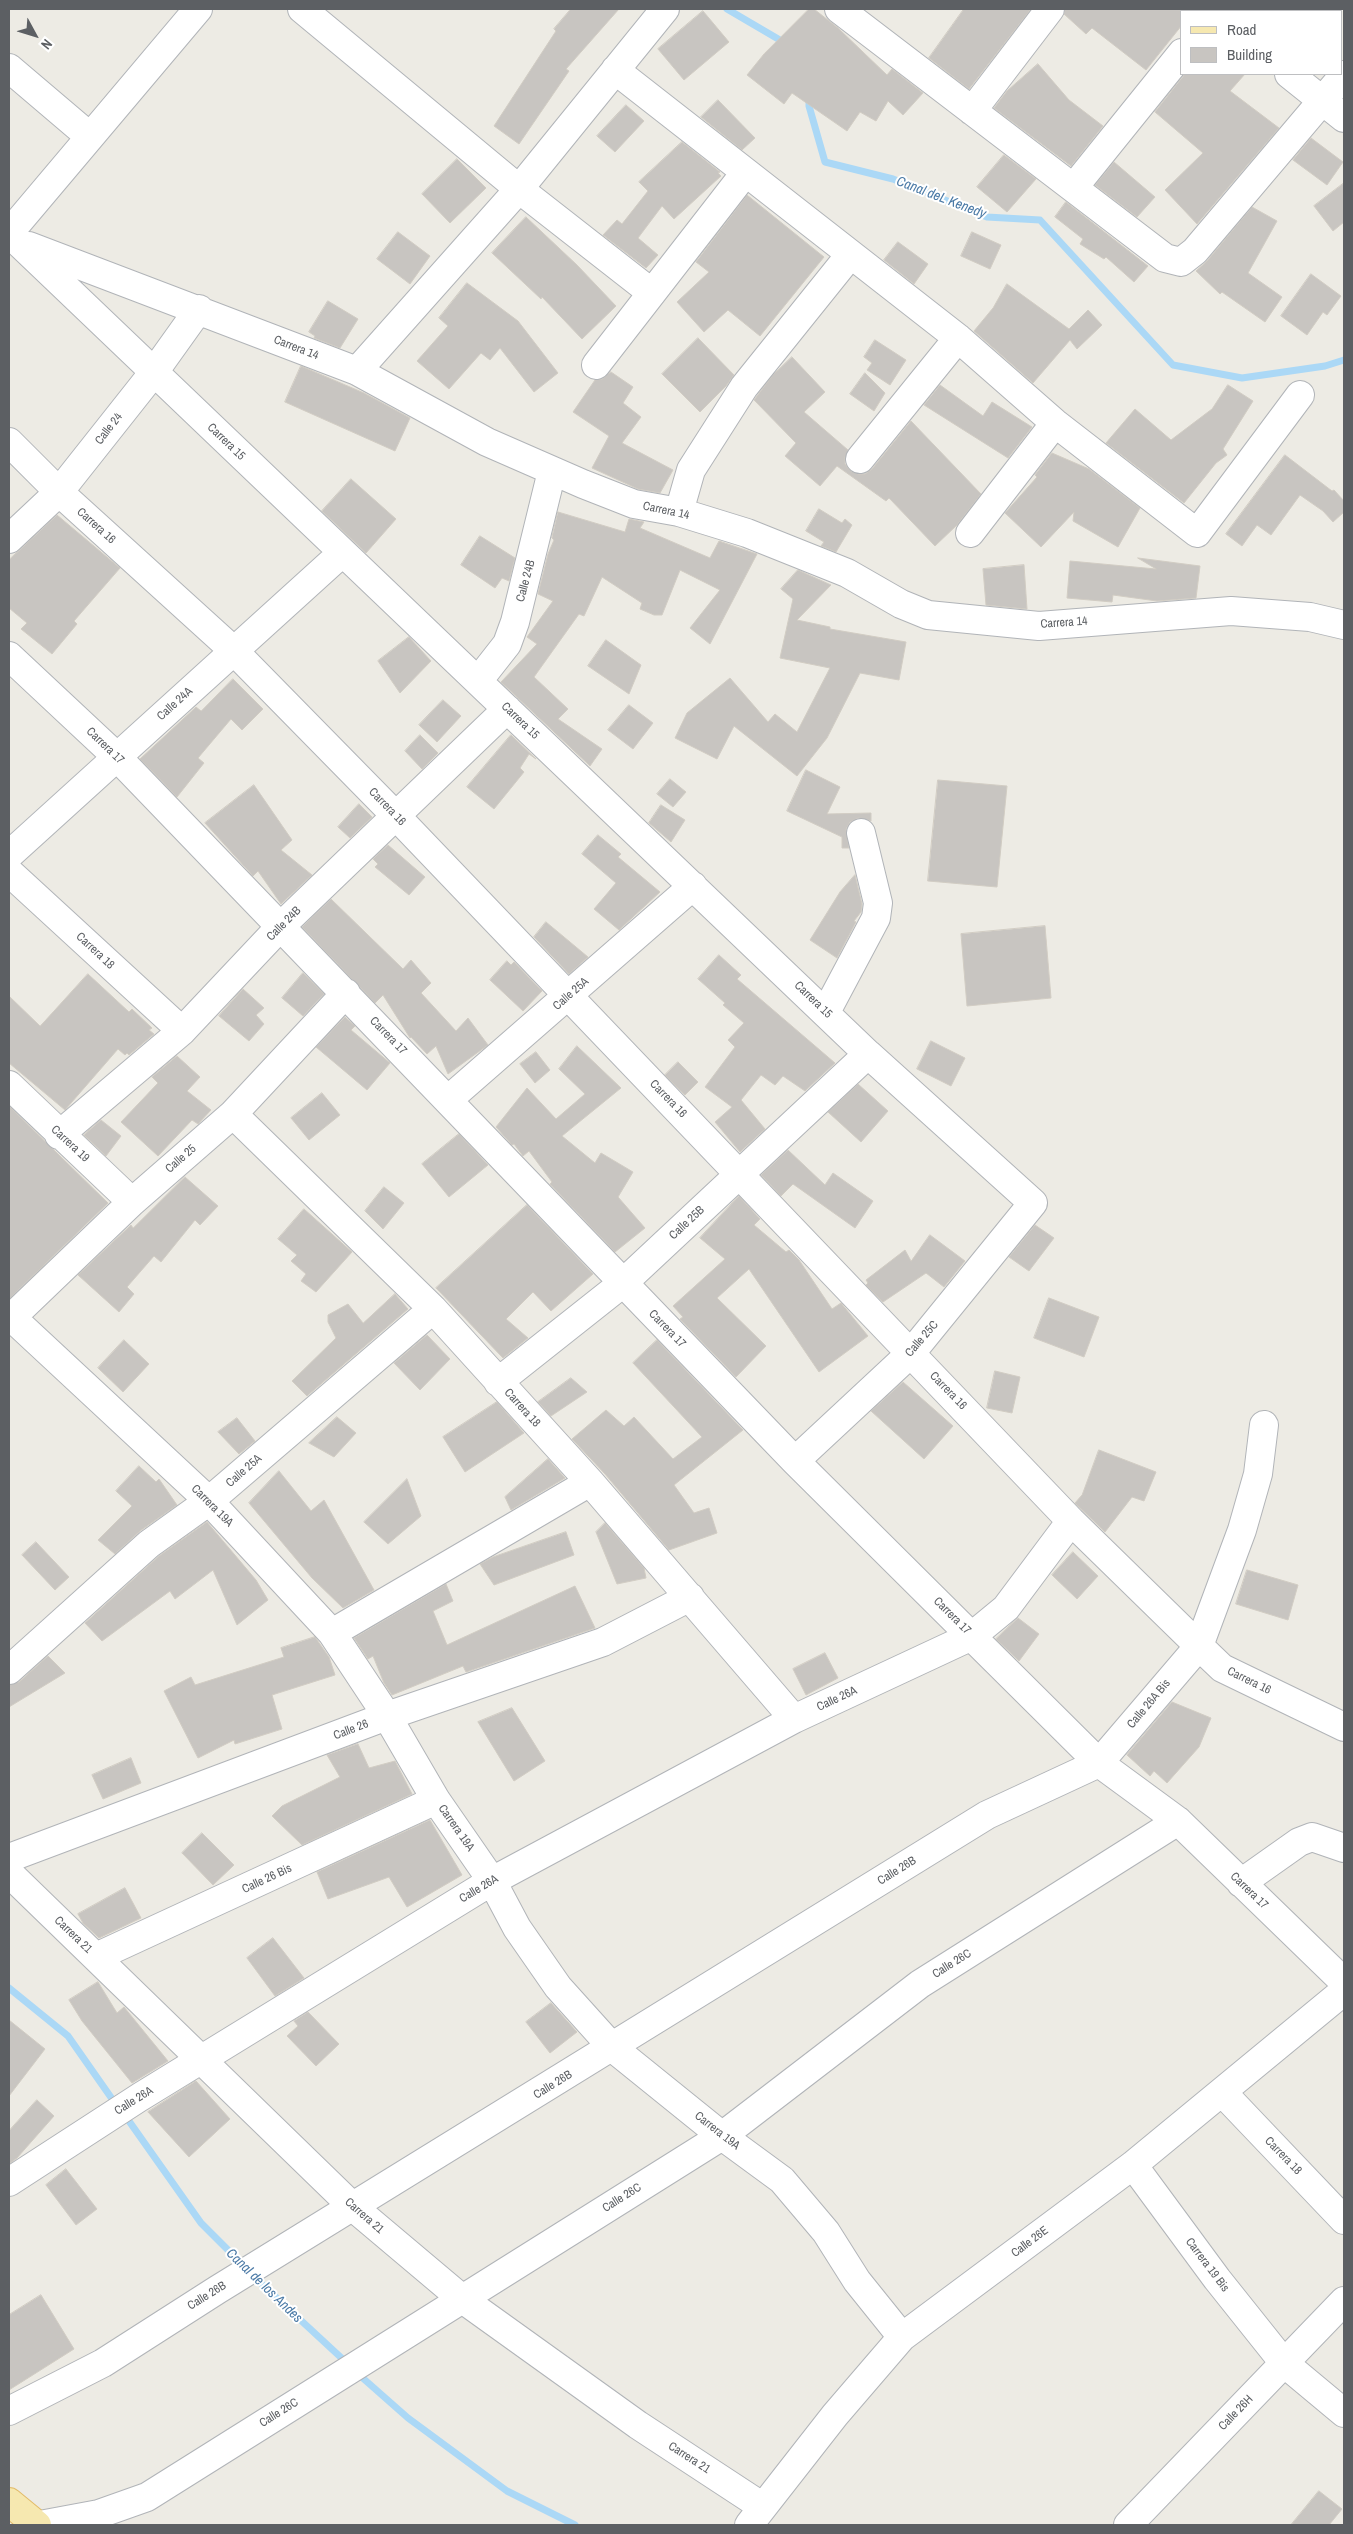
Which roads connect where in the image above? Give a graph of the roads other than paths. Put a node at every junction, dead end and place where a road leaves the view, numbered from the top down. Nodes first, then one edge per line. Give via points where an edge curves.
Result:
1 (198, 9) edge
2 (302, 9) edge
3 (665, 9) edge
4 (1050, 9) edge
5 (856, 14) edge
6 (1180, 55) edge
7 (9, 68) edge
8 (615, 70) junction
9 (1290, 75) edge
10 (1344, 75) edge
11 (1334, 109) edge
12 (972, 111) junction
13 (89, 136) junction
14 (745, 173) junction
15 (1074, 187) junction
16 (519, 190) junction
17 (12, 237) edge
18 (850, 255) junction
19 (652, 293) junction
20 (199, 310) junction
21 (958, 338) junction
22 (596, 365) dead end
23 (357, 371) junction
24 (154, 372) junction
25 (1300, 395) dead end
26 (1055, 423) junction
27 (9, 442) edge
28 (860, 459) dead end
29 (552, 471) junction
30 (59, 492) junction
31 (679, 512) junction
32 (970, 533) dead end
33 (9, 539) edge
34 (342, 553) junction
35 (1344, 626) edge
36 (234, 650) junction
37 (9, 656) edge
38 (478, 681) junction
39 (507, 709) junction
40 (117, 757) junction
41 (397, 817) junction
42 (861, 833) dead end
43 (9, 855) edge
44 (9, 872) edge
45 (692, 886) junction
46 (281, 926) junction
47 (346, 993) junction
48 (569, 996) junction
49 (826, 1012) junction
50 (182, 1031) junction
51 (868, 1054) junction
52 (9, 1085) edge
53 (448, 1099) junction
54 (233, 1114) junction
55 (59, 1135) junction
56 (739, 1173) junction
57 (132, 1202) junction
58 (1033, 1203) joint
59 (623, 1283) junction
60 (433, 1310) junction
61 (10, 1317) edge
62 (911, 1353) junction
63 (498, 1382) junction
64 (1264, 1425) dead end
65 (795, 1461) junction
66 (590, 1482) junction
67 (209, 1501) junction
68 (1071, 1522) junction
69 (690, 1597) junction
70 (332, 1634) junction
71 (972, 1636) junction
72 (1199, 1646) junction
73 (9, 1670) edge
74 (387, 1716) junction
75 (794, 1719) junction
76 (1344, 1728) edge
77 (1099, 1763) junction
78 (436, 1800) junction
79 (1178, 1821) junction
80 (1344, 1848) edge
81 (9, 1858) edge
82 (9, 1874) edge
83 (492, 1881) junction
84 (1241, 1883) junction
85 (96, 1957) junction
86 (1344, 1982) edge
87 (1344, 1991) edge
88 (613, 2048) junction
89 (200, 2060) junction
90 (1222, 2092) junction
91 (722, 2136) junction
92 (1133, 2165) junction
93 (9, 2182) edge
94 (353, 2207) junction
95 (1344, 2220) edge
96 (461, 2298) junction
97 (1344, 2301) edge
98 (902, 2338) junction
99 (1284, 2364) junction
100 (9, 2411) edge
101 (1344, 2413) edge
102 (9, 2502) edge
103 (756, 2516) edge
104 (39, 2525) edge
105 (1128, 2525) edge

1 - 13 street
2 - 16 street
3 - 8 street
4 - 12 street
5 - 12 street
6 - 15 street
7 - 13 street
8 - 14 street
8 - 16 street
9 - 11 street
10 - 11 street
11 - 15 street via 1181,262 1165,258
12 - 15 street
13 - 17 street
14 - 18 street
14 - 19 street
16 - 19 street
16 - 23 street
17 - 20 street, Carrera 14
17 - 24 street, Carrera 15
18 - 21 street
18 - 31 street via 744,387 691,470
19 - 22 street
20 - 23 street, Carrera 14
20 - 24 street, Calle 24
21 - 26 street
21 - 28 street
23 - 29 street, Carrera 14 via 487,442
24 - 30 street, Calle 24
24 - 34 street, Carrera 15
25 - 26 street via 1197,533
26 - 32 street
27 - 30 street, Carrera 16
29 - 31 street, Carrera 14 via 634,504
29 - 38 street, Calle 24B via 515,622 506,644
30 - 33 street, Calle 24
30 - 36 street, Carrera 16
31 - 35 street, Carrera 14 via 747,533 847,573 901,604 928,615 1039,626 1231,611 1310,617
34 - 36 street, Calle 24A
34 - 38 street, Carrera 15
36 - 40 street, Calle 24A
36 - 41 street, Carrera 16
37 - 40 street, Carrera 17
38 - 39 street, Carrera 15
39 - 41 street, Calle 24B
39 - 45 street, Carrera 15
40 - 43 street, Calle 24A
40 - 46 street, Carrera 17
41 - 46 street, Calle 24B
41 - 48 street, Carrera 16
42 - 49 street via 878,903 876,918
44 - 50 street, Carrera 18
45 - 48 street, Calle 25A
45 - 49 street, Carrera 15
46 - 47 street, Carrera 17
46 - 50 street, Calle 24B
47 - 53 street, Carrera 17
47 - 54 street, Calle 25
48 - 53 street, Calle 25A
48 - 56 street, Carrera 16
49 - 51 street, Carrera 15
50 - 55 street, Calle 24B
51 - 56 street, Calle 25B
51 - 58 street, Carrera 15
52 - 55 street, Carrera 19
53 - 59 street, Carrera 17
54 - 57 street, Calle 25
54 - 60 street, Carrera 18
55 - 57 street, Carrera 19
56 - 59 street, Calle 25B
56 - 62 street, Carrera 16
57 - 61 street, Calle 25
58 - 62 street, Calle 25C
59 - 63 street, Calle 25B
59 - 65 street, Carrera 17
60 - 63 street, Carrera 18
60 - 67 street, Calle 25A
61 - 67 street, Carrera 19A
62 - 65 street, Calle 25C
62 - 68 street, Carrera 16
63 - 66 street, Carrera 18
64 - 72 street via 1258,1474 1242,1530
65 - 71 street, Carrera 17
66 - 69 street, Carrera 18
66 - 70 street
67 - 70 street, Carrera 19A
67 - 73 street, Calle 25A via 149,1544
68 - 71 street, Calle 26A via 1006,1608
68 - 72 street, Carrera 16
69 - 74 street, Calle 26 via 603,1642
69 - 75 street, Carrera 18
70 - 74 street, Carrera 19A
71 - 75 street, Calle 26A
71 - 77 street, Carrera 17
72 - 76 street, Carrera 16 via 1222,1668
72 - 77 street, Calle 26A Bis
74 - 78 street, Carrera 19A
74 - 81 street, Calle 26
75 - 83 street, Calle 26A
77 - 79 street, Carrera 17
77 - 88 street, Calle 26B via 987,1815
78 - 83 street, Carrera 19A
78 - 85 street, Calle 26 Bis
79 - 84 street, Carrera 17
79 - 91 street, Calle 26C via 920,1984
80 - 84 street via 1312,1837 1299,1842
82 - 85 street, Carrera 21
83 - 88 street, Carrera 19A via 517,1928 558,1988
83 - 89 street, Calle 26A
84 - 86 street, Carrera 17
85 - 89 street, Carrera 21
87 - 90 street, Calle 26E
88 - 91 street, Carrera 19A
88 - 94 street, Calle 26B
89 - 93 street, Calle 26A
89 - 94 street, Carrera 21
90 - 92 street, Calle 26E
90 - 95 street, Carrera 18
91 - 96 street, Calle 26C
91 - 98 street, Carrera 19A via 782,2180 826,2232 857,2281
92 - 98 street, Calle 26E
92 - 99 street, Carrera 19 Bis
94 - 96 street, Carrera 21
94 - 100 street, Calle 26B via 103,2363
96 - 103 street, Carrera 21 via 638,2425
96 - 104 street, Calle 26C via 147,2497 99,2514
97 - 99 street, Calle 26H
98 - 103 street, Calle 26E via 835,2415
99 - 101 street, Carrera 19 Bis
99 - 105 street, Calle 26H
102 - 104 main road

